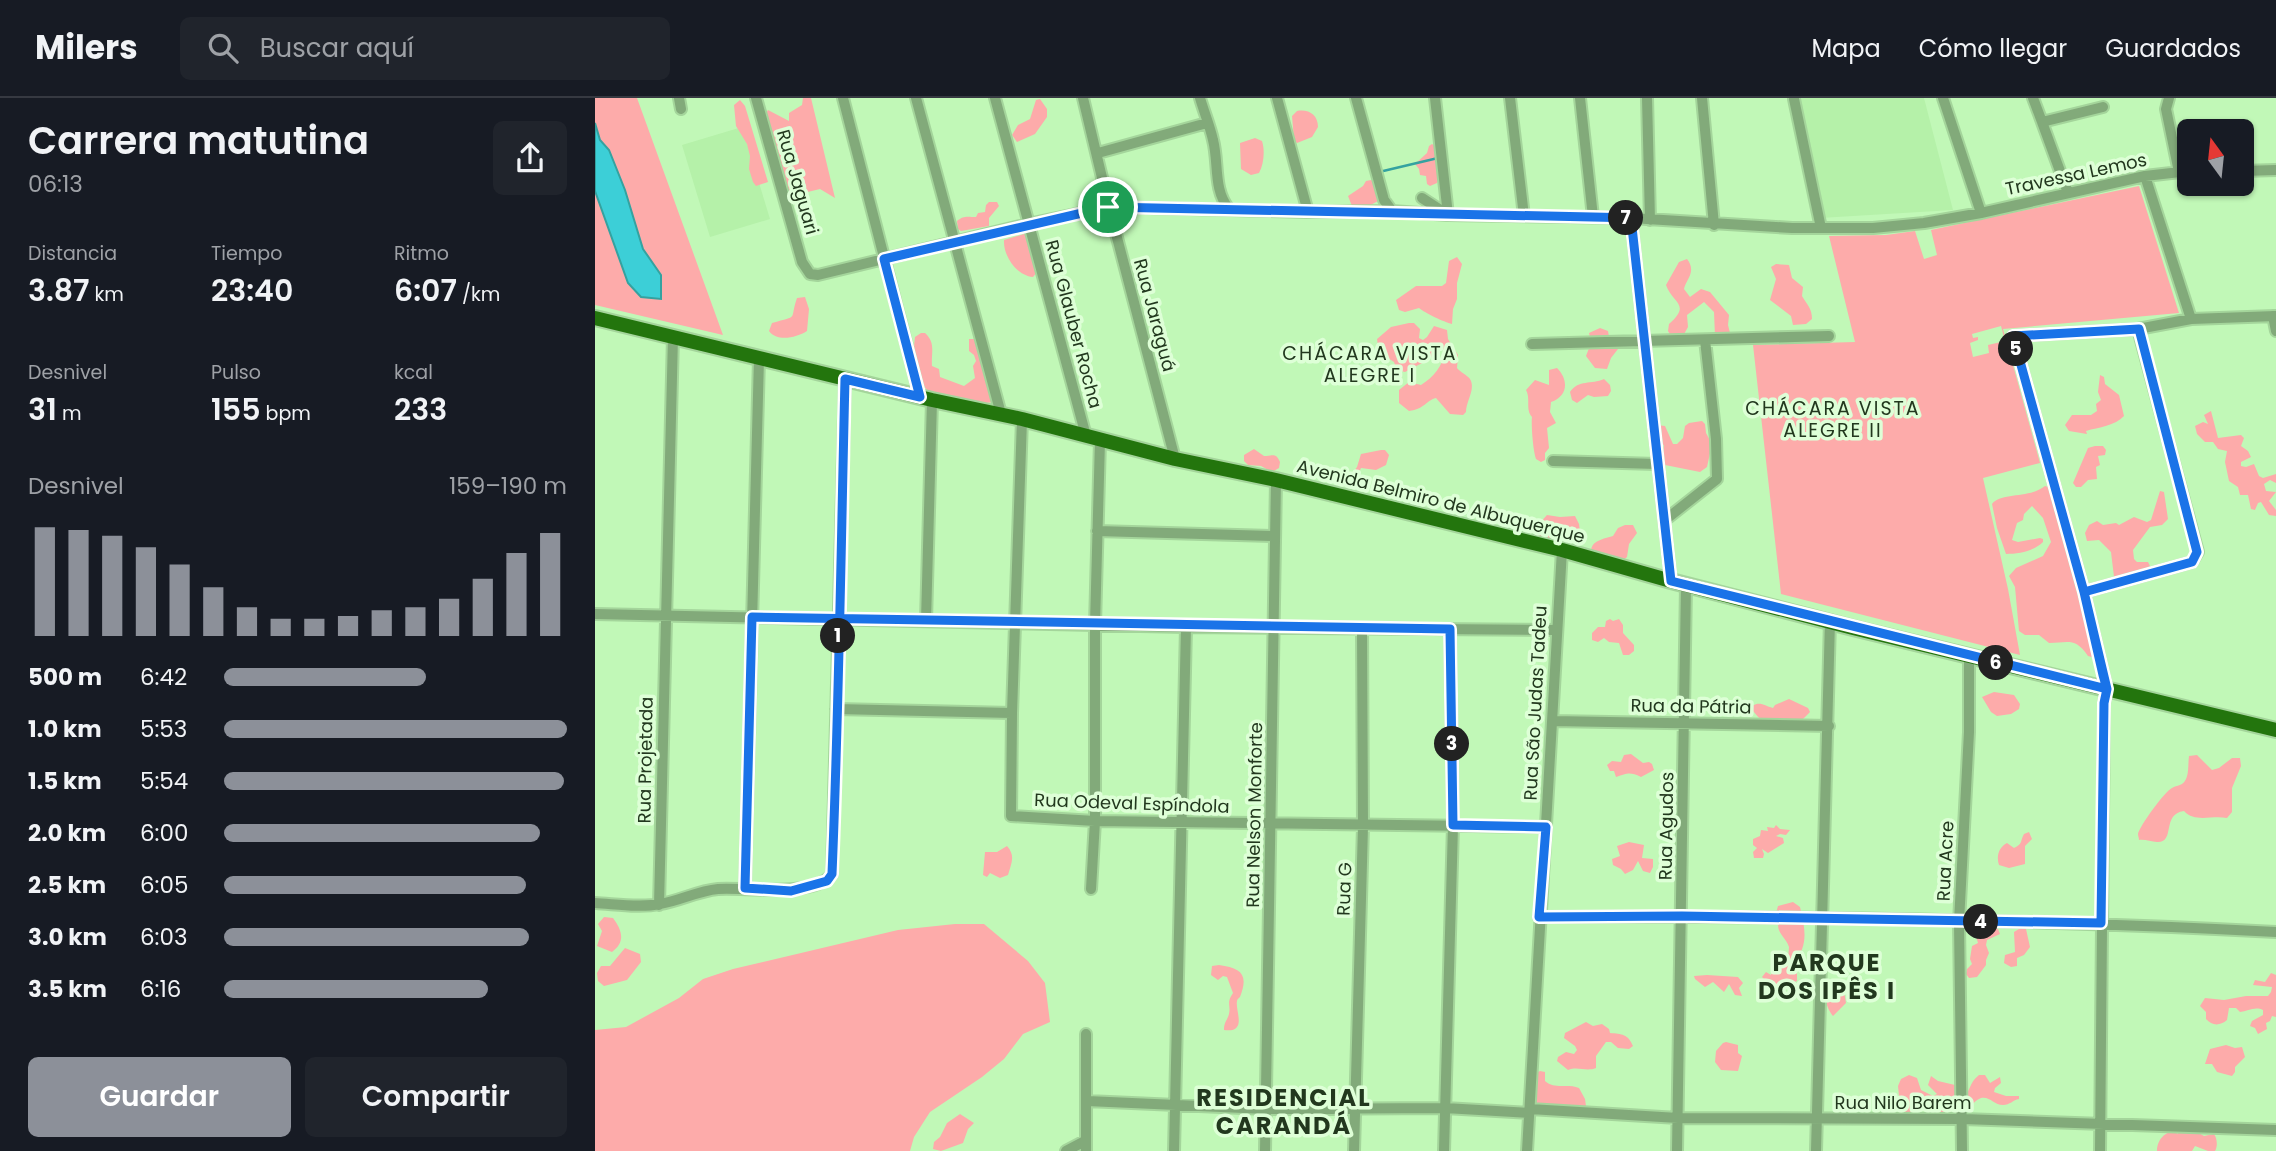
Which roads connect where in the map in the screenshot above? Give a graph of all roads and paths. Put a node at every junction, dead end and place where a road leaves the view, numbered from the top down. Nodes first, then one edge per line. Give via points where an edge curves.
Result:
1 (756, 98) edge
2 (843, 98) edge
3 (916, 98) edge
4 (995, 98) edge
5 (1083, 98) edge
6 (1200, 98) edge
7 (1277, 98) edge
8 (1356, 98) edge
9 (1436, 98) edge
10 (1510, 98) edge
11 (1580, 98) edge
12 (1647, 98) edge
13 (1702, 98) edge
14 (1943, 98) edge
15 (2033, 98) edge
16 (1794, 99) edge
17 (2167, 103) edge
18 (2103, 107) dead end
19 (2042, 122) junction
20 (1207, 123) junction
21 (2177, 143) edge
22 (1098, 153) junction
23 (2276, 170) edge
24 (2254, 171) edge
25 (2177, 172) edge
26 (2144, 176) junction
27 (2068, 193) junction
28 (1423, 198) dead end
29 (1393, 206) junction
30 (1108, 207) junction
31 (1229, 209) junction
32 (1308, 212) junction
33 (1981, 213) junction
34 (1448, 215) junction
35 (1524, 216) junction
36 (1593, 217) junction
37 (1631, 218) junction
38 (1650, 220) junction
39 (1028, 224) junction
40 (1714, 225) junction
41 (1821, 228) junction
42 (954, 242) junction
43 (884, 259) junction
44 (810, 274) joint
45 (2274, 316) edge
46 (595, 318) edge
47 (2191, 319) junction
48 (2139, 329) junction
49 (2276, 331) edge
50 (673, 335) junction
51 (1829, 337) dead end
52 (1643, 340) junction
53 (1705, 340) junction
54 (1532, 344) dead end
55 (759, 358) junction
56 (845, 379) junction
57 (926, 399) junction
58 (1001, 415) junction
59 (1022, 419) junction
60 (1093, 438) junction
61 (1175, 458) junction
62 (1553, 461) dead end
63 (1657, 464) junction
64 (1276, 480) junction
65 (1665, 520) junction
66 (1097, 531) junction
67 (1275, 536) junction
68 (1562, 551) junction
69 (1671, 581) junction
70 (1686, 585) junction
71 (2084, 592) junction
72 (595, 614) edge
73 (666, 615) junction
74 (752, 617) junction
75 (839, 619) junction
76 (1830, 620) junction
77 (926, 621) junction
78 (1015, 623) junction
79 (1095, 625) junction
80 (1273, 626) junction
81 (1187, 627) junction
82 (1362, 628) junction
83 (1450, 629) junction
84 (1556, 630) junction
85 (1969, 656) junction
86 (2107, 689) junction
87 (836, 709) junction
88 (1012, 713) junction
89 (1552, 721) junction
90 (1685, 724) junction
91 (1829, 726) junction
92 (2276, 730) edge
93 (1095, 821) junction
94 (1182, 823) junction
95 (1272, 824) junction
96 (1453, 825) junction
97 (1363, 826) junction
98 (1546, 827) junction
99 (745, 888) junction
100 (1091, 889) dead end
101 (595, 904) edge
102 (659, 905) junction
103 (1682, 916) junction
104 (1539, 917) junction
105 (1823, 919) junction
106 (1959, 922) junction
107 (2101, 923) junction
108 (2276, 932) edge
109 (1086, 1034) dead end
110 (1087, 1101) junction
111 (1175, 1105) junction
112 (1445, 1108) junction
113 (1266, 1109) junction
114 (1355, 1110) junction
115 (1529, 1111) junction
116 (1678, 1118) junction
117 (1963, 1119) junction
118 (1817, 1120) junction
119 (2100, 1123) junction
120 (2276, 1130) edge
121 (1086, 1146) edge
122 (1066, 1151) edge
123 (1174, 1151) edge
124 (1265, 1151) edge
125 (1354, 1151) edge
126 (1444, 1151) edge
127 (1527, 1151) edge
128 (1677, 1151) edge
129 (1817, 1151) edge
130 (1962, 1151) edge
131 (2100, 1151) edge

1 - 44 street, Rua Jaguari via 802,262
2 - 43 street
3 - 42 street
4 - 39 street, Rua Glauber Rocha
5 - 22 street, Rua Jaraguá
6 - 20 street
7 - 32 street
8 - 29 street via 1384,200
9 - 34 street
10 - 35 street
11 - 36 street
12 - 38 street
13 - 40 street
14 - 33 street
15 - 19 street
16 - 41 street
17 - 21 street
18 - 19 street
19 - 27 street
20 - 22 street
20 - 31 street via 1217,180
22 - 30 street, Rua Jaraguá
23 - 24 street
25 - 26 street, Travessa Lemos
26 - 27 street, Travessa Lemos
26 - 47 street
27 - 33 street, Travessa Lemos
28 - 34 street
29 - 32 street, Travessa Lemos
29 - 34 street, Travessa Lemos
30 - 31 street, Travessa Lemos
30 - 39 street, Travessa Lemos
30 - 61 street, Rua Jaraguá
31 - 32 street, Travessa Lemos
33 - 41 street, Travessa Lemos via 1873,228
34 - 35 street, Travessa Lemos
35 - 36 street, Travessa Lemos
36 - 37 street, Travessa Lemos
37 - 38 street, Travessa Lemos
37 - 52 street
38 - 40 street, Travessa Lemos
39 - 42 street, Travessa Lemos
39 - 60 street, Rua Glauber Rocha
40 - 41 street, Travessa Lemos
42 - 43 street, Travessa Lemos
42 - 58 street
43 - 44 street, Travessa Lemos
43 - 57 street
45 - 47 street
45 - 49 street
46 - 50 main road, Avenida Belmiro de Albuquerque
47 - 48 street
48 - 71 street via 2197,552 2192,562
48 - 71 street via 2013,336
50 - 55 main road, Avenida Belmiro de Albuquerque
50 - 73 street, Rua Projetada
51 - 53 street
52 - 53 street
52 - 54 street
52 - 63 street
53 - 65 street via 1717,479
55 - 56 main road, Avenida Belmiro de Albuquerque
55 - 74 street
56 - 57 main road, Avenida Belmiro de Albuquerque
56 - 75 street
57 - 58 main road, Avenida Belmiro de Albuquerque
57 - 77 street
58 - 59 main road, Avenida Belmiro de Albuquerque
59 - 60 main road, Avenida Belmiro de Albuquerque
59 - 78 street
60 - 61 main road, Avenida Belmiro de Albuquerque
60 - 66 street, Rua Glauber Rocha
61 - 64 main road, Avenida Belmiro de Albuquerque
62 - 63 street
63 - 65 street
64 - 67 street, Rua Nelson Monforte
64 - 68 main road, Avenida Belmiro de Albuquerque
65 - 69 street
66 - 67 street
66 - 79 street, Rua Glauber Rocha
67 - 80 street, Rua Nelson Monforte
68 - 69 main road, Avenida Belmiro de Albuquerque
68 - 84 street, Rua São Judas Tadeu
69 - 70 main road, Avenida Belmiro de Albuquerque
70 - 76 main road, Avenida Belmiro de Albuquerque
70 - 90 street, Rua Agudos
71 - 86 street
72 - 73 street
73 - 74 street
73 - 102 street, Rua Projetada
74 - 75 street
74 - 99 street
75 - 77 street
75 - 87 street
76 - 85 main road, Avenida Belmiro de Albuquerque
76 - 91 street
77 - 78 street
78 - 79 street
78 - 88 street
79 - 81 street
79 - 93 street, Rua Glauber Rocha
80 - 81 street
80 - 82 street
80 - 95 street, Rua Nelson Monforte
81 - 94 street
82 - 83 street
82 - 97 street, Rua G
83 - 84 street
83 - 96 street
84 - 89 street, Rua São Judas Tadeu
85 - 86 main road, Avenida Belmiro de Albuquerque
85 - 106 street, Rua Acre
86 - 92 main road, Avenida Belmiro de Albuquerque
86 - 107 street
87 - 88 street
87 - 99 street via 832,874 827,881 791,891
88 - 93 street, Rua Odeval Espíndola via 1011,816
89 - 90 street, Rua da Pátria
89 - 98 street, Rua São Judas Tadeu
90 - 91 street, Rua da Pátria
90 - 103 street, Rua Agudos
91 - 105 street
93 - 94 street, Rua Odeval Espíndola
93 - 100 street, Rua Glauber Rocha
94 - 95 street, Rua Odeval Espíndola
94 - 111 street
95 - 97 street, Rua Odeval Espíndola
95 - 113 street, Rua Nelson Monforte
96 - 97 street, Rua Odeval Espíndola
96 - 98 street, Rua Odeval Espíndola
96 - 112 street
97 - 114 street, Rua G
98 - 104 street, Rua São Judas Tadeu
99 - 102 street via 695,893
101 - 102 street
103 - 104 street
103 - 105 street
103 - 116 street, Rua Agudos
104 - 115 street, Rua São Judas Tadeu
105 - 106 street
105 - 118 street
106 - 107 street
106 - 117 street, Rua Acre
107 - 108 street
107 - 119 street
109 - 110 street
110 - 111 street, Rua Nilo Barem
110 - 121 street
111 - 113 street, Rua Nilo Barem
111 - 123 street
112 - 114 street, Rua Nilo Barem
112 - 115 street, Rua Nilo Barem
112 - 126 street
113 - 114 street, Rua Nilo Barem
113 - 124 street, Rua Nelson Monforte
114 - 125 street, Rua G
115 - 116 street, Rua Nilo Barem
115 - 127 street, Rua São Judas Tadeu
116 - 118 street, Rua Nilo Barem
116 - 128 street, Rua Agudos
117 - 118 street, Rua Nilo Barem
117 - 119 street, Rua Nilo Barem
117 - 130 street, Rua Acre
118 - 129 street
119 - 120 street, Rua Nilo Barem
119 - 131 street
121 - 122 street

